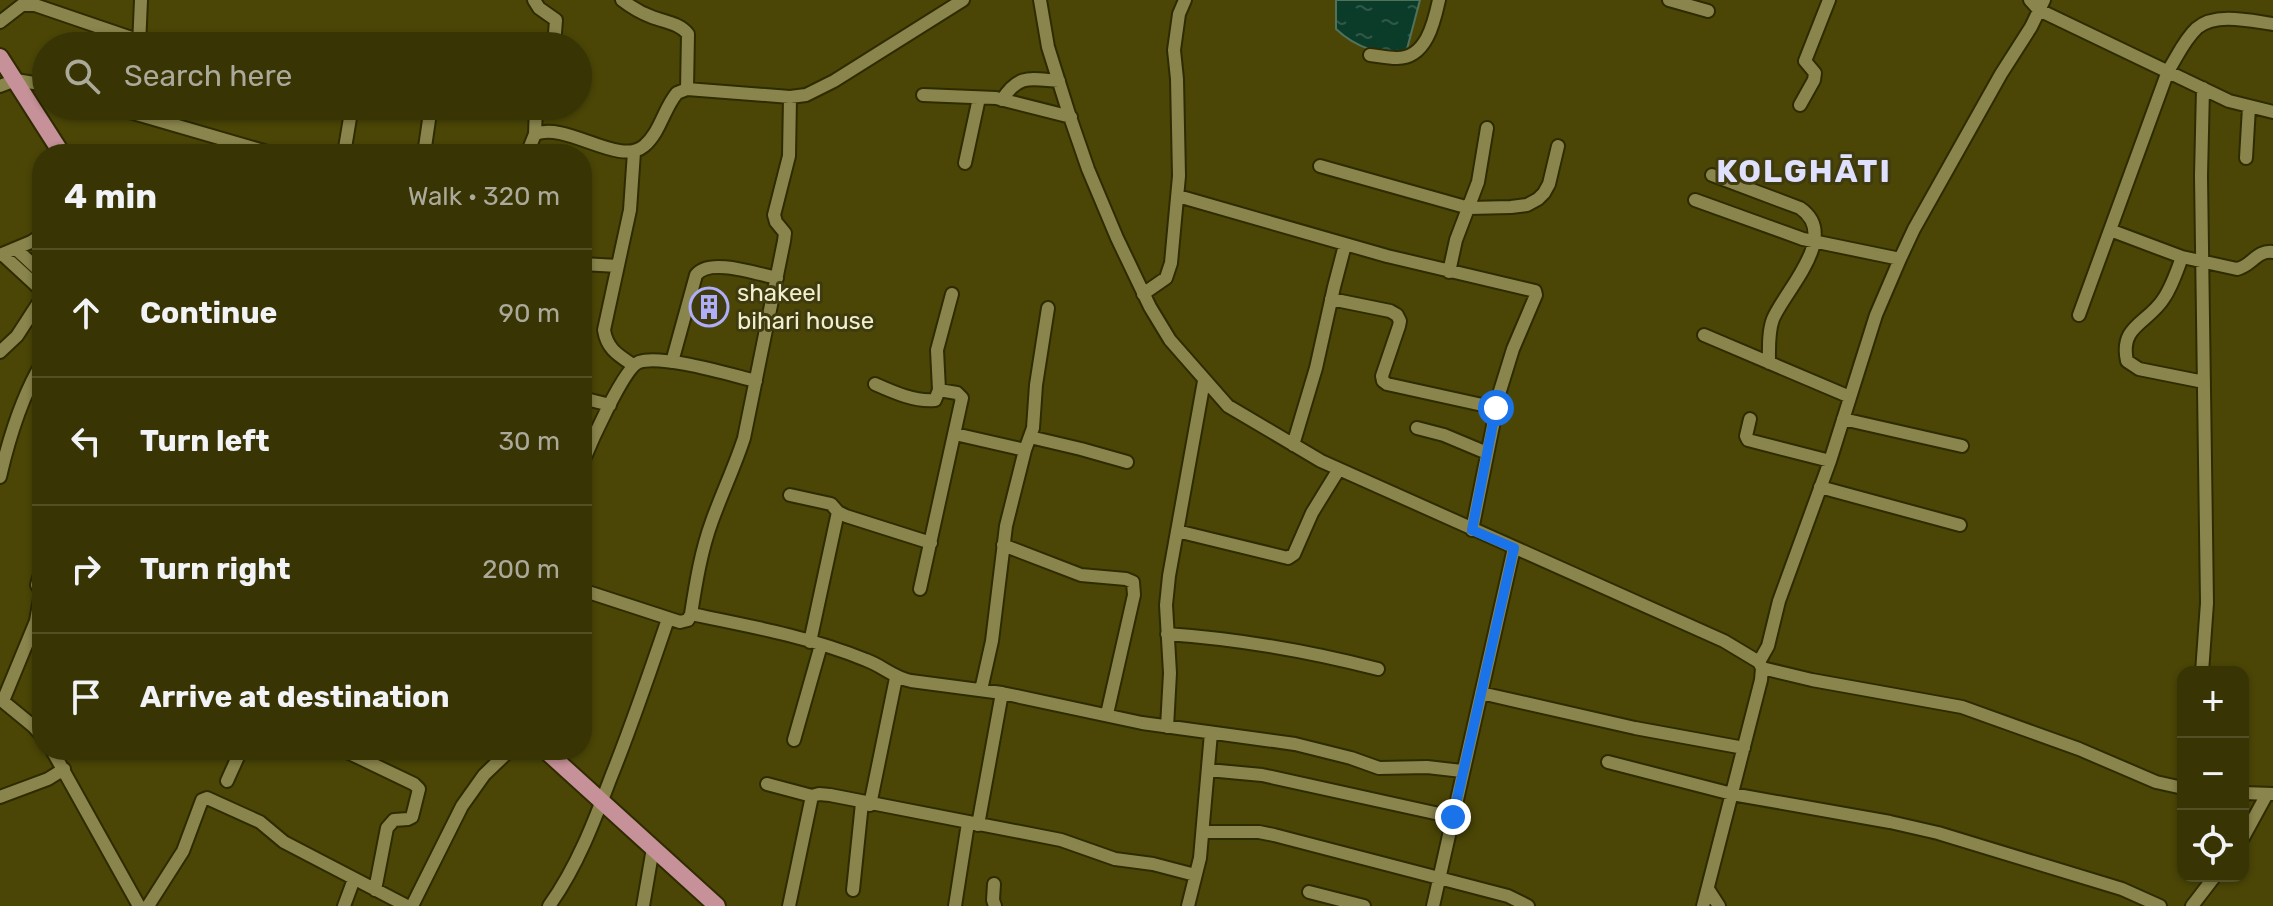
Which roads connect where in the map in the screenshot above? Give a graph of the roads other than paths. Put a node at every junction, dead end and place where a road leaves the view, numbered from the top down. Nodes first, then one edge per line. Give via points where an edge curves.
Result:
1 (141, 0) edge
2 (534, 0) edge
3 (622, 0) edge
4 (963, 0) edge
5 (1040, 0) edge
6 (1185, 0) edge
7 (1439, 0) edge
8 (1669, 0) edge
9 (1829, 0) edge
10 (2030, 0) edge
11 (2042, 5) edge
12 (1708, 11) dead end
13 (0, 22) edge
14 (2273, 24) edge
15 (108, 32) edge
16 (140, 32) edge
17 (555, 32) edge
18 (1370, 55) dead end
19 (0, 57) edge
20 (2168, 71) junction
21 (1059, 81) junction
22 (8, 83) edge
23 (32, 84) edge
24 (2203, 88) junction
25 (687, 89) junction
26 (923, 95) dead end
27 (790, 97) junction
28 (979, 98) junction
29 (1002, 100) junction
30 (1800, 105) dead end
31 (2249, 107) junction
32 (2273, 112) edge
33 (32, 115) edge
34 (1071, 117) junction
35 (36, 120) edge
36 (161, 120) edge
37 (350, 120) edge
38 (429, 120) edge
39 (536, 120) edge
40 (1487, 128) dead end
41 (535, 134) junction
42 (54, 144) edge
43 (241, 144) edge
44 (346, 144) edge
45 (425, 144) edge
46 (531, 144) edge
47 (1558, 146) dead end
48 (634, 152) junction
49 (2246, 158) dead end
50 (965, 163) dead end
51 (1320, 166) dead end
52 (1712, 175) dead end
53 (1178, 196) junction
54 (1772, 197) junction
55 (1695, 200) dead end
56 (1469, 208) junction
57 (1762, 224) junction
58 (2110, 230) junction
59 (32, 240) edge
60 (1814, 242) junction
61 (1345, 245) junction
62 (16, 249) junction
63 (2273, 252) edge
64 (1, 255) edge
65 (2182, 257) junction
66 (1900, 259) junction
67 (2202, 260) junction
68 (32, 264) edge
69 (592, 265) edge
70 (618, 266) junction
71 (1449, 272) junction
72 (777, 278) junction
73 (32, 282) edge
74 (952, 294) dead end
75 (1143, 294) junction
76 (1331, 299) junction
77 (1048, 308) dead end
78 (32, 315) edge
79 (2079, 315) dead end
80 (1704, 335) dead end
81 (2, 347) edge
82 (672, 362) junction
83 (1769, 363) junction
84 (633, 365) junction
85 (32, 379) edge
86 (756, 381) junction
87 (1204, 381) junction
88 (2204, 382) junction
89 (875, 384) dead end
90 (939, 390) junction
91 (1850, 397) junction
92 (592, 400) edge
93 (610, 405) junction
94 (1496, 408) junction
95 (1750, 419) dead end
96 (1843, 419) junction
97 (1417, 428) dead end
98 (955, 434) junction
99 (592, 443) edge
100 (1028, 444) junction
101 (1293, 445) junction
102 (1962, 446) dead end
103 (1487, 453) junction
104 (1830, 461) junction
105 (1127, 462) dead end
106 (1339, 469) junction
107 (0, 477) edge
108 (1820, 487) junction
109 (790, 495) dead end
110 (838, 512) junction
111 (1960, 525) dead end
112 (1472, 530) junction
113 (1177, 531) junction
114 (931, 543) junction
115 (1003, 545) junction
116 (1514, 548) junction
117 (920, 589) dead end
118 (592, 593) edge
119 (691, 614) junction
120 (668, 619) junction
121 (32, 630) edge
122 (1167, 634) junction
123 (816, 644) junction
124 (1760, 665) junction
125 (2202, 666) edge
126 (1378, 669) dead end
127 (896, 678) junction
128 (981, 690) junction
129 (1002, 693) junction
130 (1481, 693) junction
131 (2, 700) edge
132 (1107, 714) junction
133 (32, 727) edge
134 (1167, 727) junction
135 (1211, 733) junction
136 (794, 740) dead end
137 (1744, 748) junction
138 (58, 760) edge
139 (236, 760) edge
140 (364, 760) edge
141 (500, 760) edge
142 (556, 760) edge
143 (1608, 762) dead end
144 (64, 769) junction
145 (1208, 770) junction
146 (1462, 771) junction
147 (227, 781) dead end
148 (767, 784) dead end
149 (2177, 787) edge
150 (2249, 793) edge
151 (1732, 794) junction
152 (2270, 794) edge
153 (4, 795) edge
154 (812, 796) junction
155 (602, 802) junction
156 (866, 804) junction
157 (0, 810) edge
158 (1453, 817) junction
159 (973, 824) junction
160 (2249, 828) edge
161 (1203, 832) junction
162 (653, 848) junction
163 (1195, 875) junction
164 (354, 879) junction
165 (1440, 879) junction
166 (2210, 882) edge
167 (994, 884) dead end
168 (1708, 889) junction
169 (375, 890) junction
170 (853, 890) dead end
171 (1309, 892) dead end
172 (1506, 901) edge
173 (139, 906) edge
174 (148, 906) edge
175 (344, 906) edge
176 (409, 906) edge
177 (549, 906) edge
178 (643, 906) edge
179 (717, 906) edge
180 (789, 906) edge
181 (955, 906) edge
182 (995, 906) edge
183 (1188, 906) edge
184 (1364, 906) edge
185 (1433, 906) edge
186 (1528, 906) edge
187 (1703, 906) edge
188 (1719, 906) edge
189 (2160, 906) edge
190 (2192, 906) edge

1 - 16 street
2 - 17 street via 556,20
3 - 25 street via 688,34
4 - 27 street via 834,81
5 - 21 street
6 - 53 street via 1174,50
7 - 18 street via 1430,33 1413,54
8 - 12 street
9 - 30 street via 1806,55 1815,73
10 - 11 street
11 - 20 street
11 - 66 street
13 - 15 street via 22,5 35,5
14 - 20 street via 2231,19 2199,26
19 - 22 main road
20 - 24 street
20 - 58 street
21 - 29 street via 1016,81
21 - 34 street
22 - 23 street
22 - 33 main road
24 - 31 street
24 - 67 street
25 - 27 street
25 - 48 street via 677,93 651,139
26 - 28 street
27 - 72 street via 788,170 774,215 785,233
28 - 29 street
28 - 50 street
29 - 34 street
31 - 32 street
31 - 49 street
34 - 75 street
35 - 42 main road
36 - 43 street
37 - 44 street
38 - 45 street
39 - 41 street
40 - 56 street
41 - 46 street
41 - 48 street via 557,133
47 - 56 street via 1549,184 1538,199 1527,205
48 - 70 street via 630,210
51 - 56 street
52 - 54 street
53 - 61 street
53 - 75 street via 1170,270
54 - 57 street
54 - 60 street via 1807,213
55 - 57 street
56 - 71 street
57 - 60 street
58 - 65 street
58 - 79 street
59 - 62 street
60 - 66 street
60 - 83 street via 1773,319
61 - 71 street
61 - 76 street
62 - 64 street
62 - 68 street
63 - 67 street via 2263,252 2237,269
64 - 73 street
65 - 67 street
65 - 88 street via 2164,299 2132,330 2127,361 2139,369
66 - 91 street
67 - 88 street
69 - 70 street
70 - 84 street via 604,330 612,351
71 - 94 street via 1535,291
72 - 82 street via 726,267 700,269
72 - 86 street
74 - 90 street via 937,350
75 - 87 street via 1170,340
76 - 94 street via 1397,315 1399,326 1382,376 1387,384
76 - 101 street
77 - 100 street
78 - 81 street
80 - 83 street
82 - 84 street
82 - 86 street
83 - 91 street
84 - 93 street
85 - 107 street
86 - 119 street via 744,438 699,567
87 - 101 street via 1228,406
87 - 113 street
88 - 125 street via 2207,603
89 - 90 street via 929,401
90 - 98 street via 961,395
91 - 96 street
92 - 93 street
93 - 99 street
94 - 103 street
95 - 104 street via 1748,440
96 - 102 street
96 - 104 street
97 - 103 street
98 - 100 street
98 - 114 street
100 - 105 street
100 - 115 street
101 - 106 street
103 - 112 street
104 - 108 street
106 - 112 street
106 - 113 street via 1288,558
108 - 111 street
108 - 124 street
109 - 110 street via 831,504
110 - 114 street
110 - 123 street
112 - 116 street
113 - 122 street
114 - 117 street
115 - 128 street
115 - 132 street via 1081,575 1133,582
116 - 124 street via 1724,641
116 - 130 street
118 - 120 street
119 - 120 street via 685,622
119 - 123 street
120 - 155 street
121 - 131 street
122 - 126 street via 1313,652
122 - 134 street
123 - 127 street via 867,660
123 - 136 street
124 - 137 street
124 - 149 street via 1812,680 1962,707
127 - 128 street
127 - 156 street
128 - 129 street
129 - 132 street
129 - 159 street
130 - 137 street
130 - 146 street
131 - 133 street
132 - 134 street
134 - 135 street
135 - 145 street
135 - 146 street via 1317,748 1379,768
137 - 151 street
138 - 144 street
139 - 147 street
140 - 169 street via 419,789 412,817 394,820 387,828
141 - 176 street via 462,806
142 - 155 main road
143 - 151 street
144 - 153 street
144 - 173 street
145 - 158 street via 1262,775
145 - 161 street
146 - 158 street
148 - 154 street
150 - 152 street
151 - 168 street
151 - 189 street via 1938,833 2122,889
152 - 160 street
153 - 157 street
154 - 156 street
154 - 180 street
155 - 162 main road
155 - 177 street via 574,867
156 - 159 street
156 - 170 street
158 - 165 street
159 - 163 street via 1061,840 1115,859
159 - 181 street
161 - 163 street
161 - 165 street via 1259,832
162 - 178 street
162 - 179 main road
163 - 183 street
164 - 169 street
164 - 174 street via 284,842 260,822 207,798 183,851
164 - 175 street
165 - 172 street
165 - 185 street
166 - 190 street
167 - 182 street
168 - 187 street
168 - 188 street
169 - 176 street
171 - 184 street
172 - 186 street

